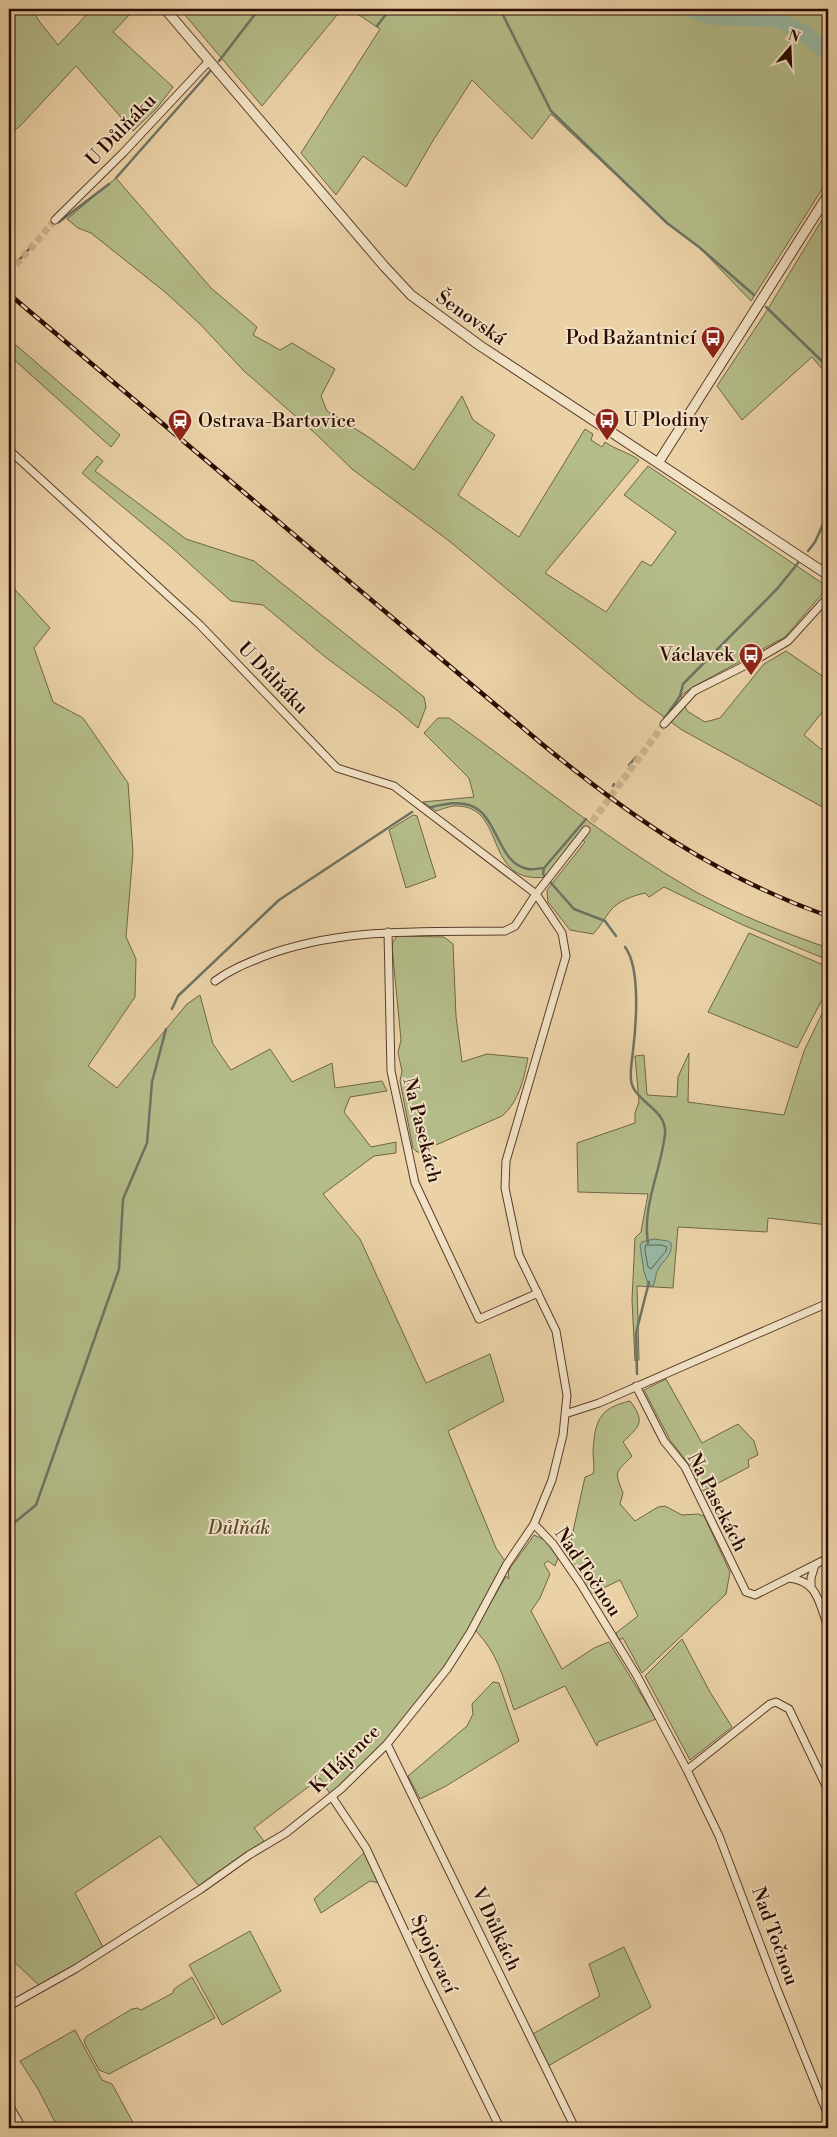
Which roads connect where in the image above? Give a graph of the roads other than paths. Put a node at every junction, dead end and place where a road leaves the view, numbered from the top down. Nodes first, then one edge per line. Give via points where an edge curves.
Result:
1 (165, 9) edge
2 (209, 61) junction
3 (828, 196) edge
4 (55, 220) tunnel mouth
5 (9, 450) edge
6 (658, 463) junction
7 (828, 575) edge
8 (828, 597) edge
9 (664, 724) tunnel mouth
10 (586, 830) tunnel mouth
11 (536, 894) junction
12 (388, 932) junction
13 (215, 981) dead end
14 (538, 1293) junction
15 (828, 1303) edge
16 (636, 1386) junction
17 (565, 1414) junction
18 (534, 1524) junction
19 (828, 1558) edge
20 (815, 1564) junction
21 (789, 1578) junction
22 (811, 1586) junction
23 (828, 1627) edge
24 (387, 1744) junction
25 (687, 1770) junction
26 (828, 1790) edge
27 (332, 1797) junction
28 (9, 2006) edge
29 (9, 2105) edge
30 (828, 2116) edge
31 (22, 2128) edge
32 (500, 2128) edge
33 (575, 2128) edge

1 - 2 street, Šenovská
2 - 4 street, U Důlňáku
2 - 6 street, Šenovská via 411,295 479,345
3 - 6 street
5 - 11 street, U Důlňáku via 200,625 337,768 394,786
6 - 7 street, Šenovská
8 - 9 street via 788,641 694,692
10 - 11 street
11 - 12 street via 515,926 505,930
11 - 14 street via 562,933 566,956 506,1161 505,1188 519,1255
12 - 13 street via 336,937 280,950 230,970
12 - 14 street, Na Pasekách via 391,1071 415,1183 479,1319
14 - 17 street via 556,1332 566,1395
15 - 16 street
16 - 17 street
16 - 21 street, Na Pasekách via 664,1442 685,1467 746,1592 755,1594
17 - 18 street, K Hájence via 552,1480
18 - 24 street, K Hájence via 507,1564 447,1669
18 - 25 street, Nad Točnou via 553,1544 580,1583 642,1684
19 - 20 street, Na Pasekách
20 - 21 street, Na Pasekách
20 - 22 street
21 - 22 street via 800,1579
22 - 23 street
24 - 27 street, K Hájence
24 - 33 street, V Důlkách
25 - 26 street via 776,1702 789,1709
25 - 30 street, Nad Točnou via 719,1836
27 - 28 street, K Hájence via 286,1833 201,1889 83,1965
27 - 32 street, Spojovací via 366,1848
29 - 31 street

